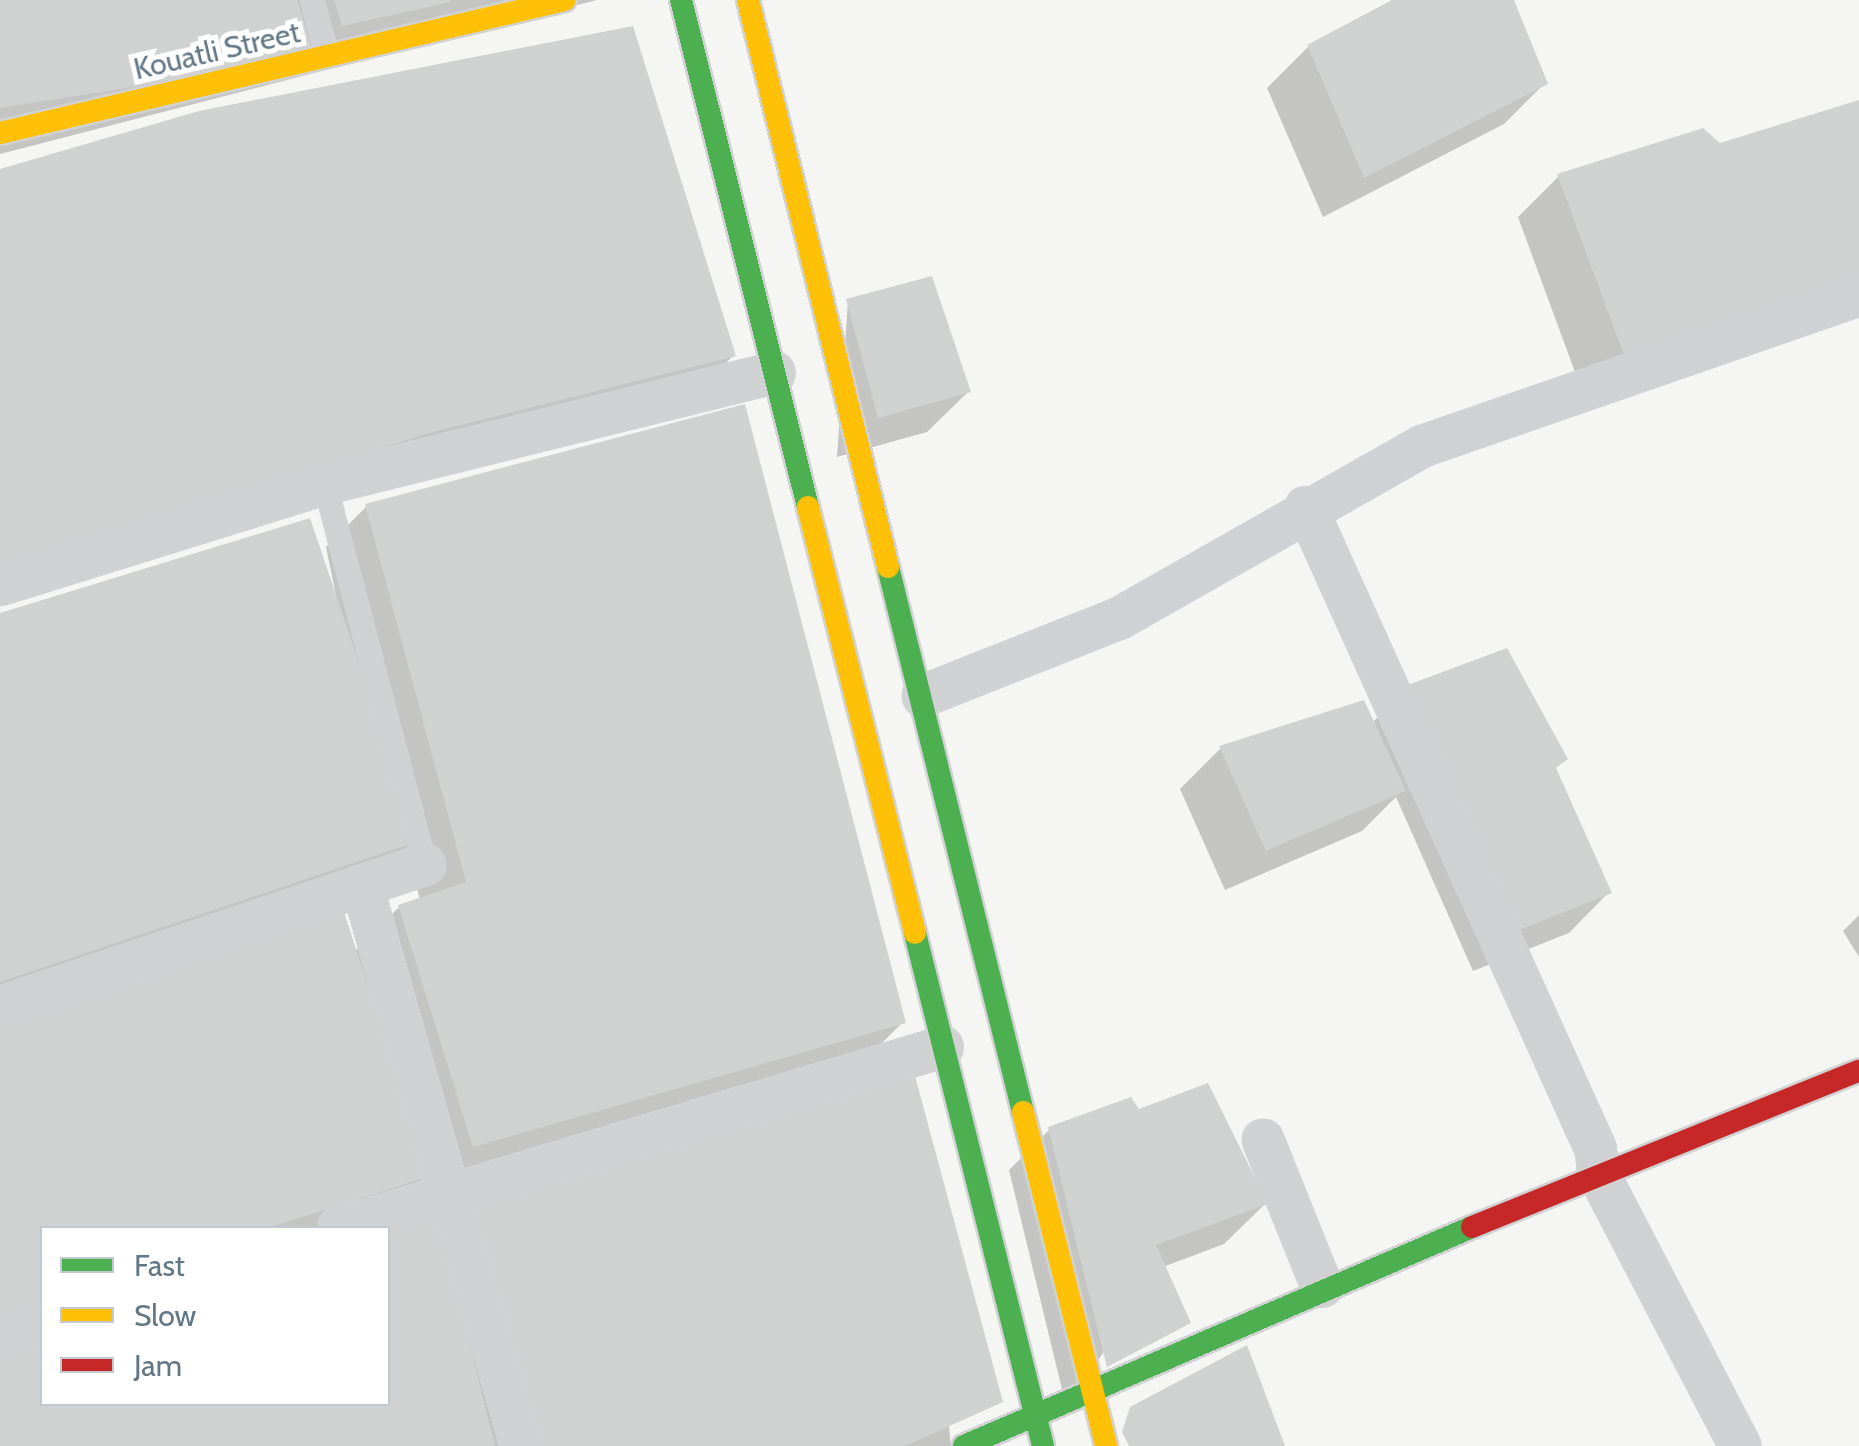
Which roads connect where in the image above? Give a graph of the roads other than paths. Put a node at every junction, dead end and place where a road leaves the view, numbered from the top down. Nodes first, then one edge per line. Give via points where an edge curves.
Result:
1 (312, 0) edge
2 (565, 0) edge
3 (681, 0) edge
4 (748, 0) edge
5 (327, 56) junction
6 (0, 133) edge
7 (1859, 295) edge
8 (774, 372) junction
9 (325, 484) junction
10 (1306, 507) junction
11 (0, 585) edge
12 (923, 696) junction
13 (425, 865) joint
14 (362, 886) junction
15 (0, 1007) edge
16 (943, 1047) junction
17 (1859, 1071) edge
18 (1263, 1140) dead end
19 (1598, 1173) junction
20 (452, 1192) junction
21 (344, 1226) edge
22 (1322, 1287) junction
23 (40, 1323) edge
24 (0, 1336) edge
25 (1090, 1393) junction
26 (1031, 1416) junction
27 (521, 1446) edge
28 (964, 1446) edge
29 (1043, 1446) edge
30 (1106, 1446) edge
31 (1740, 1446) edge

1 - 5 lane
2 - 5 main road, Kouatli Street
3 - 8 main road
4 - 12 main road
5 - 6 main road, Kouatli Street
7 - 10 street via 1560,392 1423,446
8 - 9 street
8 - 16 main road
9 - 11 street
9 - 13 lane
10 - 12 street via 1120,618
10 - 19 street via 1596,1150
12 - 25 main road
13 - 14 street
14 - 15 street
14 - 20 street
16 - 20 street
16 - 26 main road
17 - 19 main road
18 - 22 street
19 - 22 main road
19 - 31 street
20 - 21 street
20 - 27 street
22 - 25 main road
23 - 24 street
25 - 26 main road
25 - 30 main road
26 - 28 main road
26 - 29 main road

